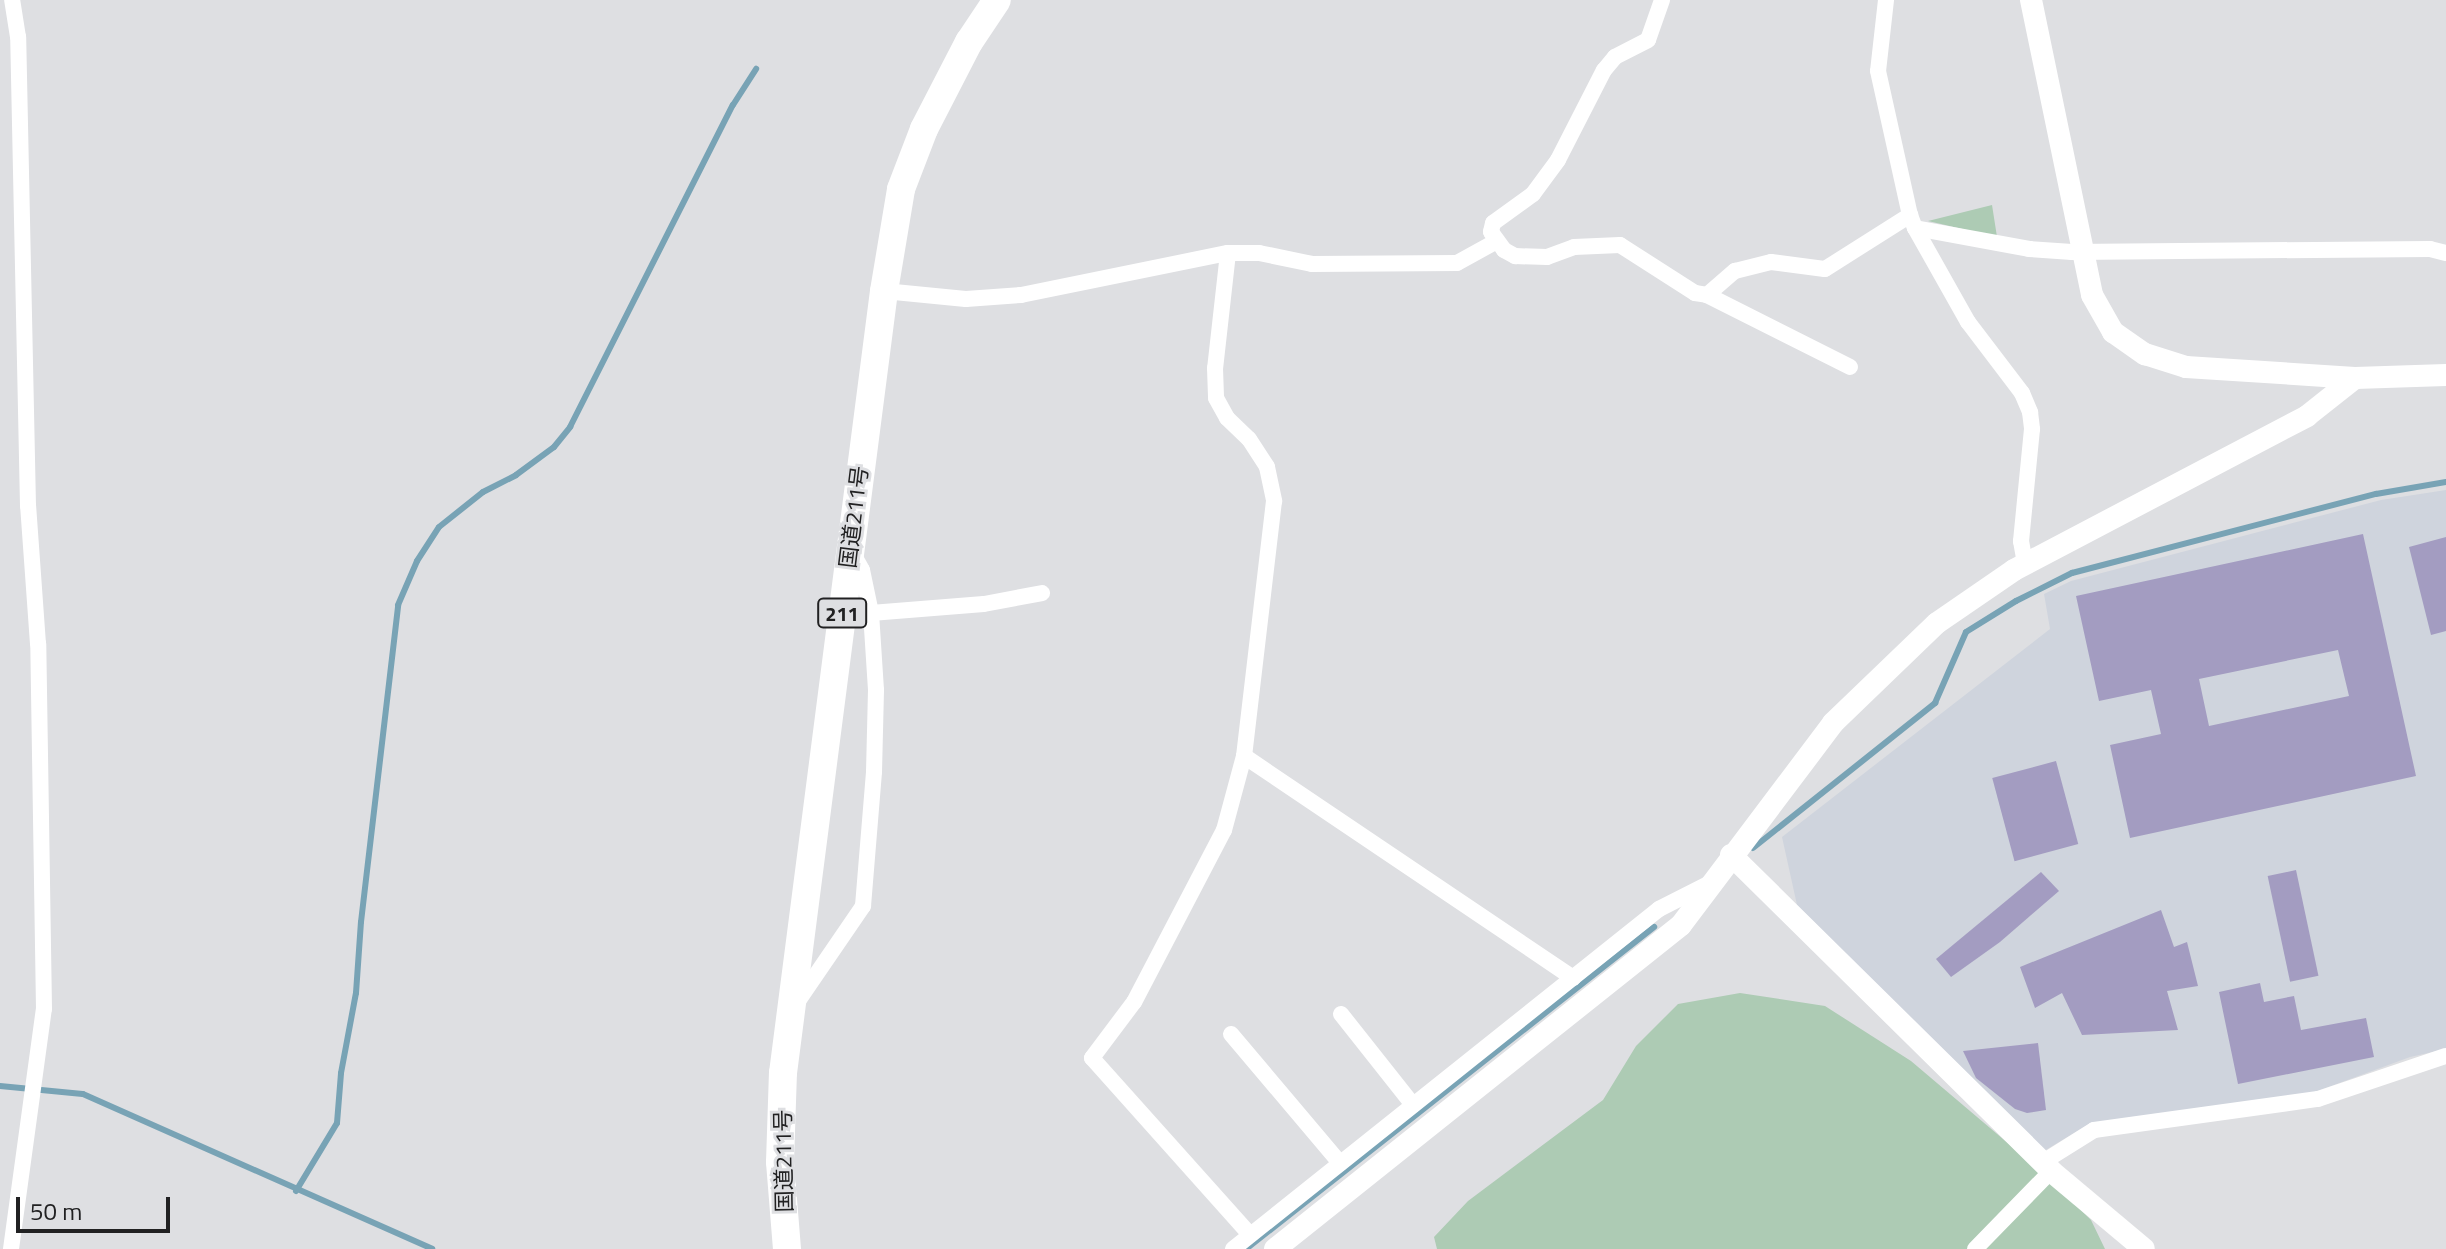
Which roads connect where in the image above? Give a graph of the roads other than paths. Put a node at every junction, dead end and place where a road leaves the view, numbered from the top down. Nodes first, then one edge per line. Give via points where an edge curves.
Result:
1 (12, 0) edge
2 (997, 0) edge
3 (1662, 0) edge
4 (1886, 0) edge
5 (2031, 0) edge
6 (1912, 222) junction
7 (1495, 242) junction
8 (1228, 253) junction
9 (2446, 253) edge
10 (884, 291) junction
11 (1707, 295) junction
12 (1850, 367) dead end
13 (2446, 375) edge
14 (2355, 378) junction
15 (850, 549) junction
16 (2025, 564) junction
17 (1042, 593) dead end
18 (871, 613) junction
19 (1244, 756) junction
20 (1731, 855) junction
21 (1716, 880) junction
22 (1573, 978) junction
23 (792, 1008) junction
24 (1341, 1014) dead end
25 (1231, 1034) dead end
26 (2446, 1056) edge
27 (1413, 1105) junction
28 (1340, 1163) junction
29 (2047, 1166) junction
30 (1250, 1235) junction
31 (11, 1249) edge
32 (787, 1249) edge
33 (1233, 1249) edge
34 (1275, 1249) edge
35 (1975, 1249) edge
36 (2144, 1249) edge

1 - 31 street via 18,37 28,506 38,644 44,1009
2 - 10 highway, 国道211号 / 211 via 924,129 901,189
3 - 7 street via 1648,40 1615,57 1604,70 1558,160 1533,194 1493,223
4 - 6 street via 1878,71
5 - 14 street via 2100,315 2128,344 2186,367
6 - 9 street via 2029,249 2072,252
6 - 11 street via 1825,269 1771,262 1735,271
6 - 16 street via 1968,322 2022,393 2030,412 2021,541
7 - 8 street via 1457,263 1312,264 1259,253
7 - 11 street via 1515,256 1530,257 1597,243 1620,245 1695,293
8 - 10 street via 1021,295 966,299
8 - 19 street via 1216,398 1267,467 1274,501
10 - 15 highway, 国道211号 / 211
11 - 12 street
13 - 14 street
14 - 16 street via 2307,416
15 - 18 street via 862,570
15 - 23 highway, 国道211号 / 211
16 - 20 street via 1937,623 1875,679 1833,723
17 - 18 street via 984,604
18 - 23 street via 876,690 863,906
19 - 22 street
19 - 30 street via 1224,830 1134,1002 1092,1058
20 - 21 street
20 - 29 street
21 - 22 street via 1659,909
21 - 34 street via 1681,925
22 - 27 street
23 - 32 highway, 国道211号 / 211 via 780,1162
24 - 27 street
25 - 28 street
26 - 29 street via 2318,1099 2094,1130
27 - 28 street
28 - 30 street
29 - 35 street
29 - 36 street
30 - 33 street

